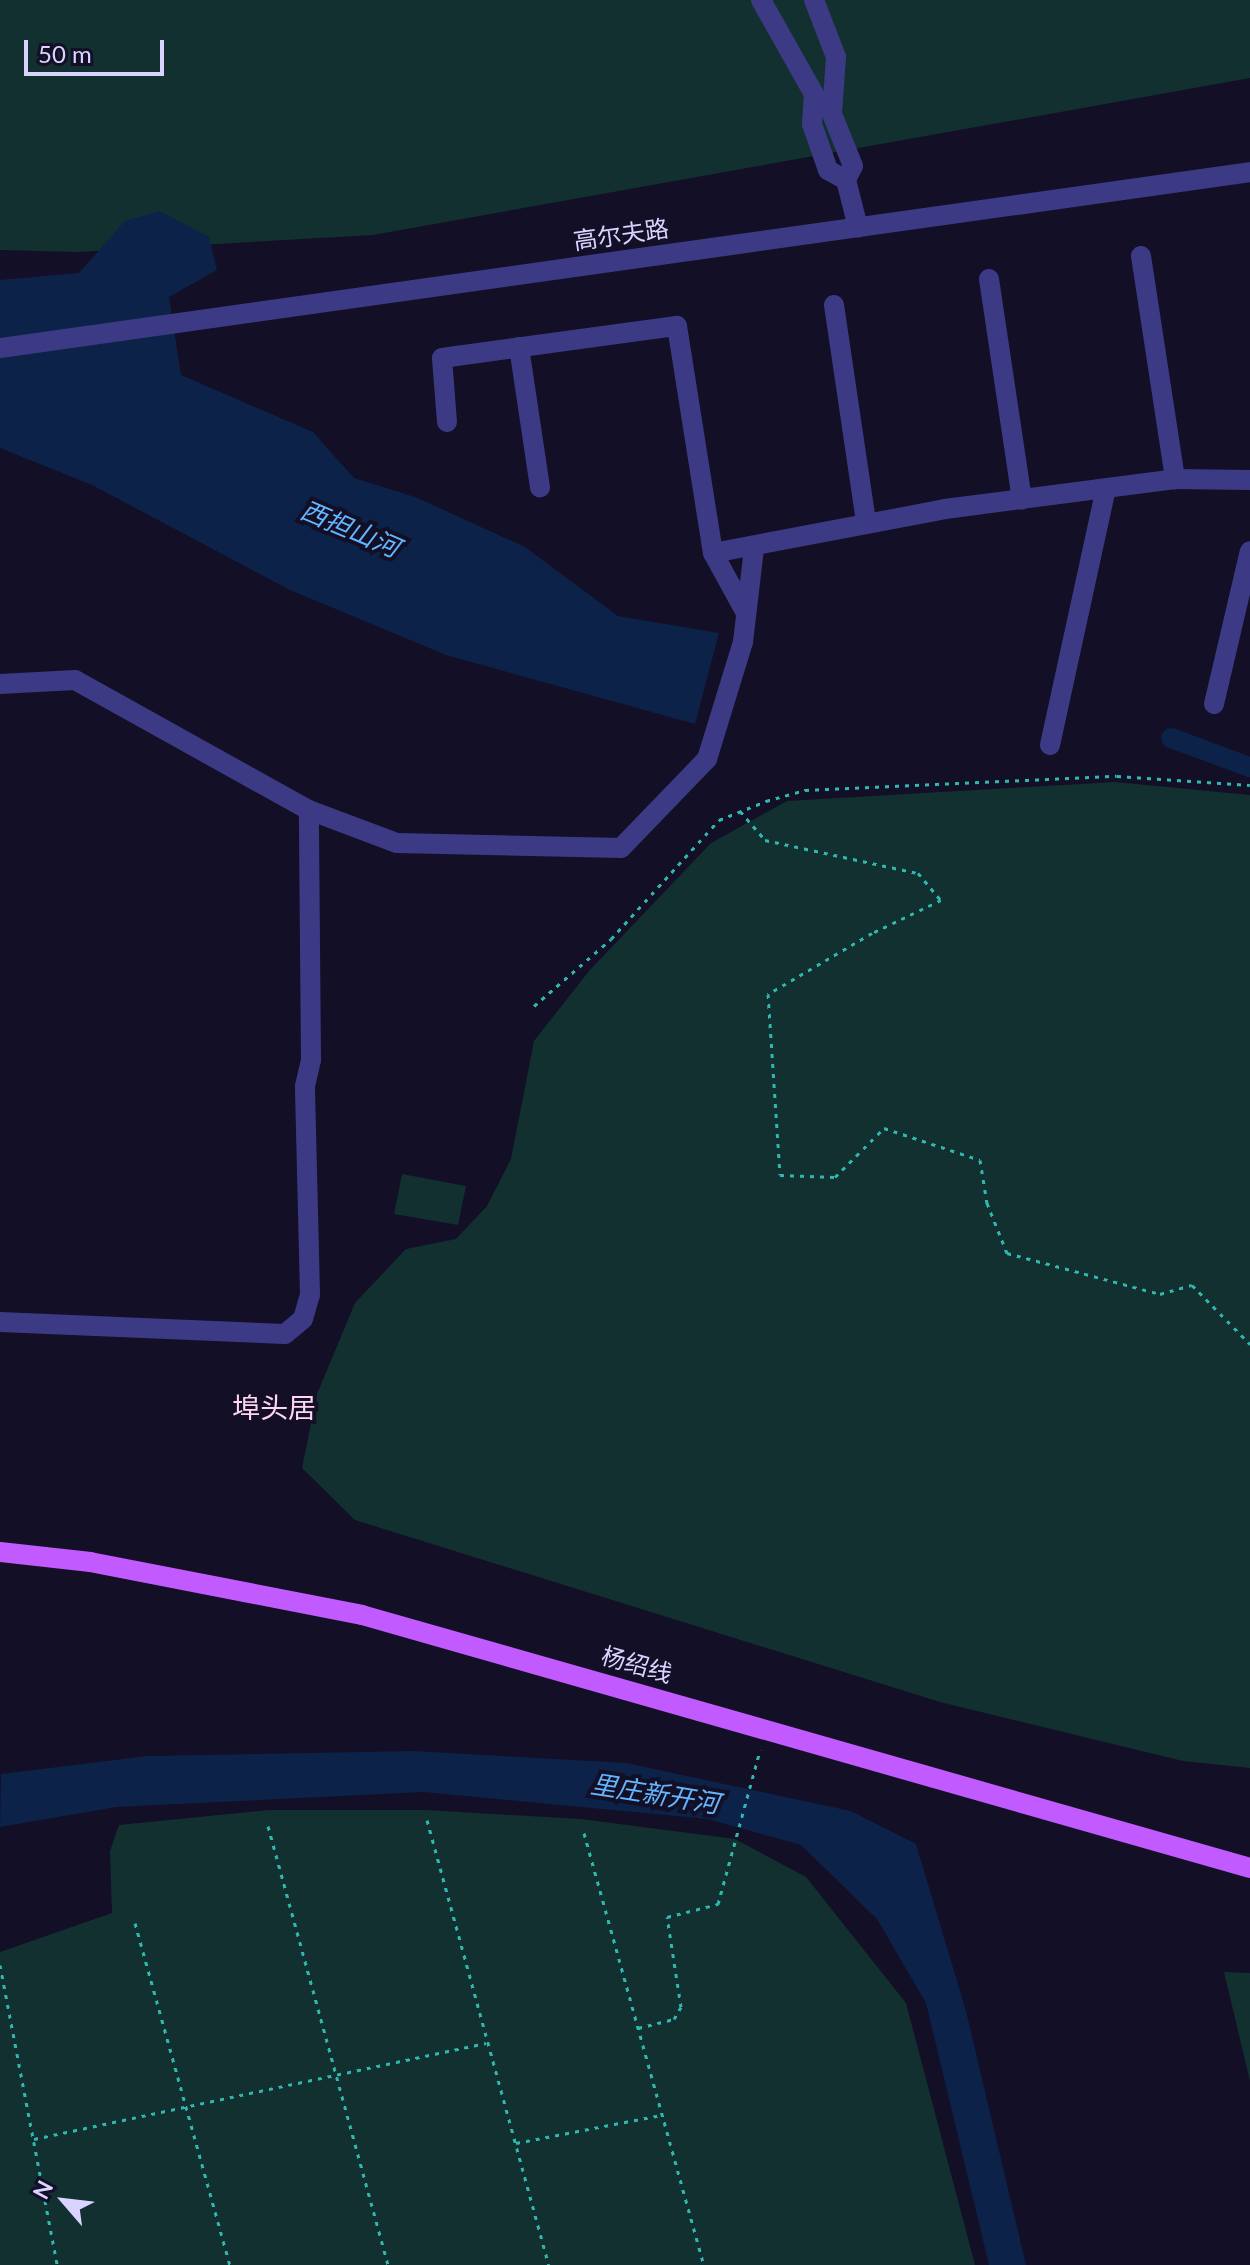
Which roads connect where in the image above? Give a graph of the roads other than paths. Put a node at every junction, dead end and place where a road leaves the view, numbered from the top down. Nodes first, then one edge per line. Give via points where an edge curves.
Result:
1 (761, 0) edge
2 (814, 0) edge
3 (1250, 172) edge
4 (846, 180) junction
5 (858, 227) junction
6 (1141, 256) dead end
7 (989, 279) dead end
8 (834, 305) dead end
9 (519, 347) junction
10 (0, 348) edge
11 (447, 422) dead end
12 (1175, 479) junction
13 (1250, 480) edge
14 (540, 487) dead end
15 (1105, 492) junction
16 (1022, 500) junction
17 (866, 521) junction
18 (754, 549) junction
19 (1250, 551) edge
20 (713, 553) junction
21 (746, 613) junction
22 (0, 684) edge
23 (1214, 704) dead end
24 (1050, 745) dead end
25 (309, 810) junction
26 (0, 1322) edge
27 (0, 1552) edge
28 (1250, 1868) edge

1 - 4 street via 814,94 812,124 828,170
2 - 4 street via 836,57 832,114 853,166
3 - 5 street, 高尔夫路
4 - 5 street
5 - 10 street, 高尔夫路
6 - 12 street
7 - 16 street
8 - 17 street
9 - 11 street via 442,358
9 - 14 street
9 - 20 street via 677,326
12 - 13 street
12 - 15 street
15 - 16 street
15 - 24 street
16 - 17 street
17 - 18 street
18 - 20 street
18 - 21 street
19 - 23 street
20 - 21 street
21 - 25 street via 743,642 707,759 621,848 397,843
22 - 25 street via 75,680
25 - 26 street via 311,1060 305,1086 310,1294 303,1319 285,1334
27 - 28 main road, 杨绍线 via 90,1562 362,1615

